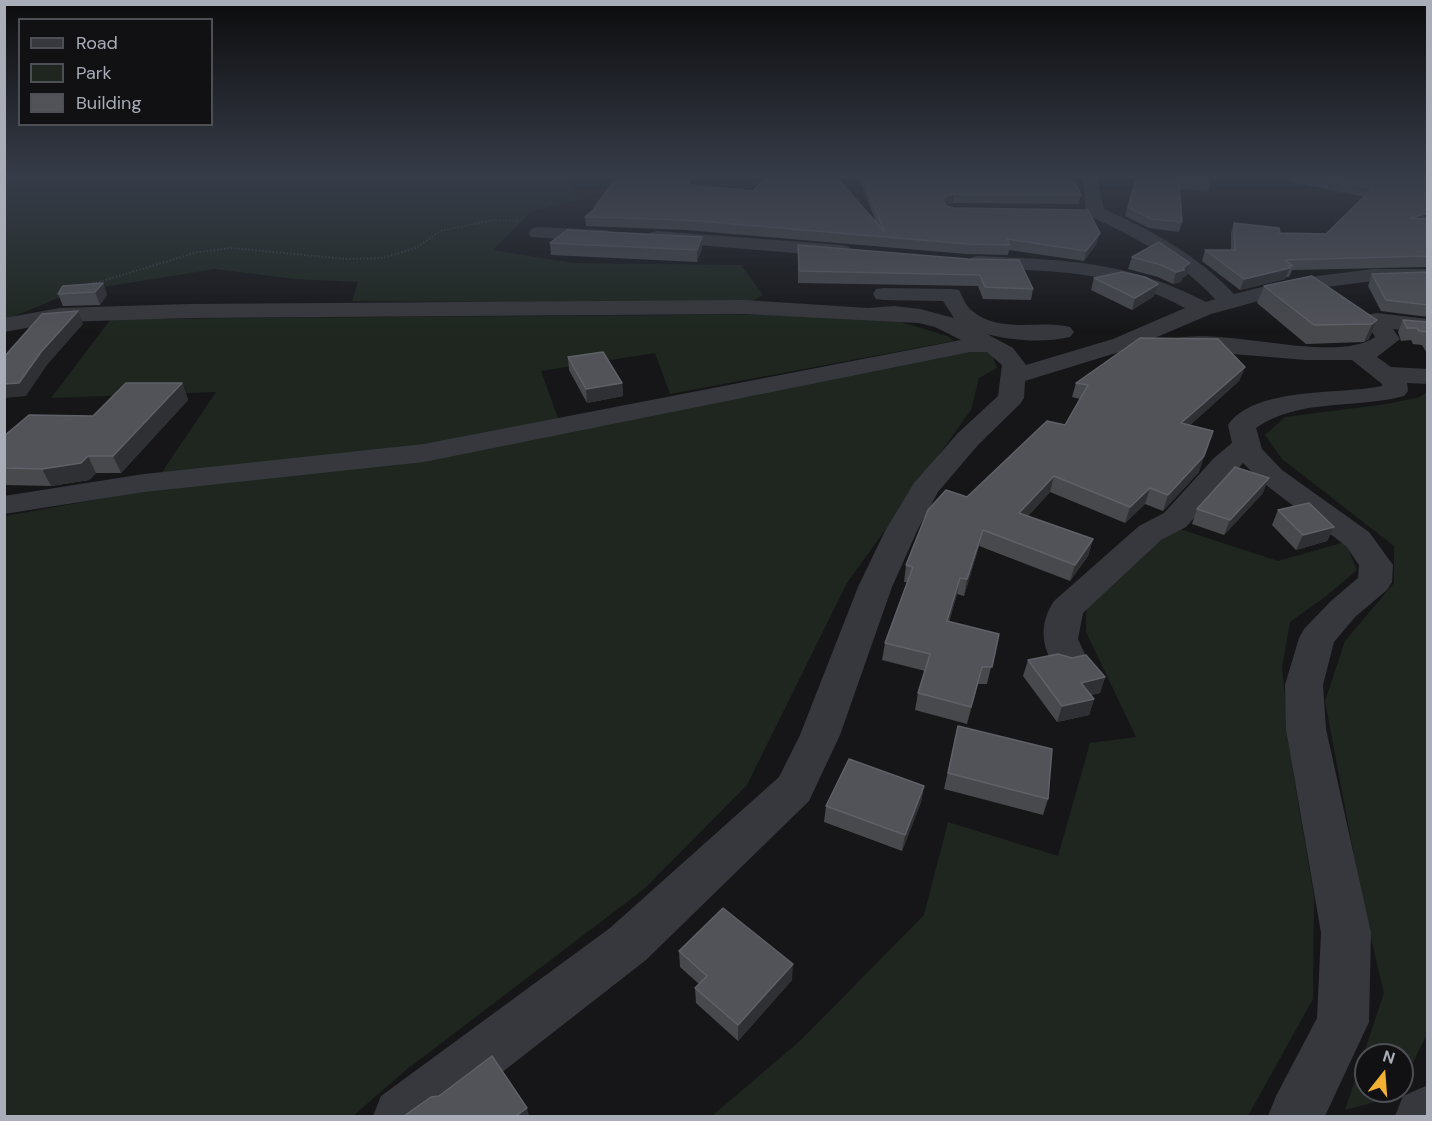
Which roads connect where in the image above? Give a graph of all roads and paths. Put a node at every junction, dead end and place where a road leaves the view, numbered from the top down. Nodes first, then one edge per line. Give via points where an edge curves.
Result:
1 (453, 228) edge
2 (546, 228) edge
3 (1128, 228) edge
4 (864, 253) edge
5 (954, 261) edge
6 (1428, 275) edge
7 (82, 287) edge
8 (1229, 301) junction
9 (1203, 309) junction
10 (894, 313) junction
11 (4, 325) edge
12 (1428, 326) edge
13 (1062, 332) dead end
14 (987, 343) junction
15 (1121, 345) junction
16 (1372, 363) junction
17 (1013, 377) junction
18 (1428, 377) edge
19 (1247, 445) junction
20 (4, 505) edge
21 (1068, 659) edge
22 (1428, 1113) edge
23 (401, 1116) edge
24 (1296, 1116) edge
25 (1423, 1116) edge

1 - 7 path via 440,231 416,248 383,258 346,259 232,248 198,252
2 - 4 street
3 - 8 street via 1190,262
5 - 9 street via 1049,264 1117,274 1150,283
6 - 8 street via 1346,277
8 - 9 street
9 - 15 street
10 - 11 street via 744,308 189,311 60,315
10 - 13 street via 788,299 770,294 771,288 951,295 961,314 995,328 1027,333
10 - 14 street via 943,322
12 - 16 street via 1376,320 1388,339 1371,351
14 - 17 street via 1005,352 1014,364
14 - 20 street via 424,453 191,478
15 - 16 street via 1217,344
15 - 17 street
16 - 18 street
16 - 19 street via 1394,381 1395,390 1378,395 1312,399 1263,411 1242,425
17 - 23 street via 1011,398 968,439 925,489 901,531 875,586 820,735 794,789 628,944
19 - 21 street via 1175,520 1150,533 1066,609 1060,639
19 - 24 street via 1248,452 1272,476 1358,539 1376,565 1375,582 1343,609 1317,639 1304,685 1306,729 1346,933 1343,1022
22 - 25 street

